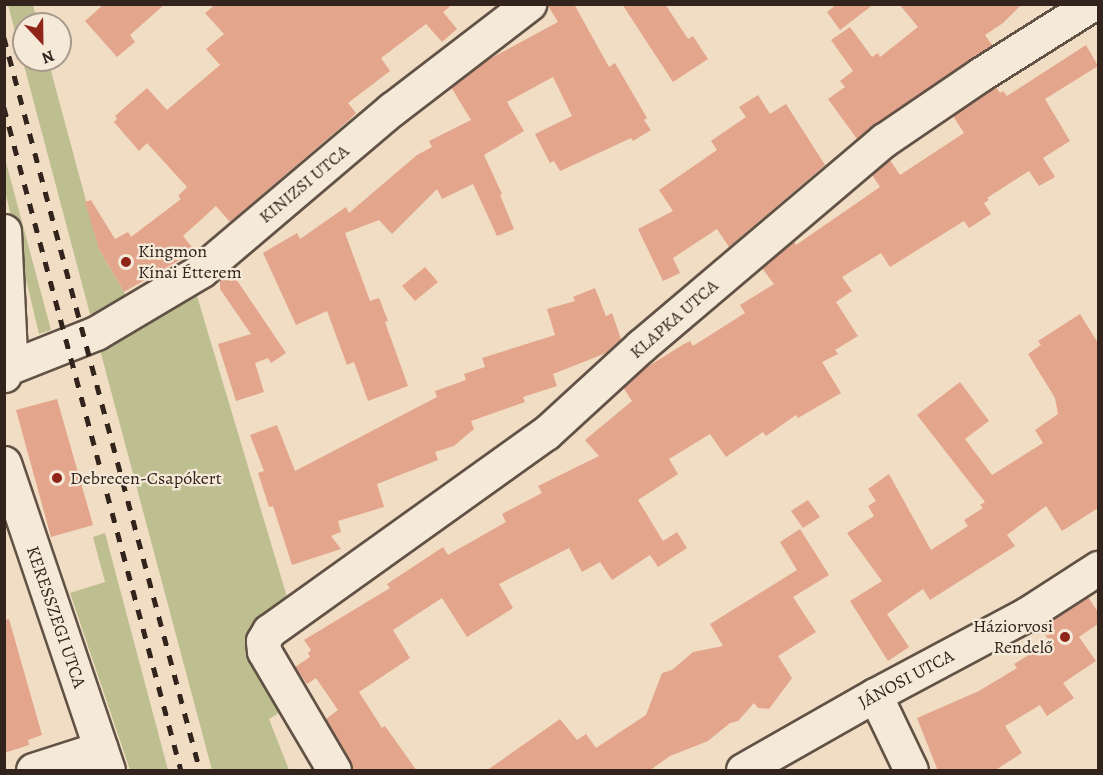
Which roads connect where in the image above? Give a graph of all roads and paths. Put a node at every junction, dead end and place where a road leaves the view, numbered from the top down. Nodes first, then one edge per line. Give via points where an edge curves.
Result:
1 (529, 4) edge
2 (1092, 4) edge
3 (4, 231) edge
4 (6, 371) edge
5 (4, 463) edge
6 (1098, 568) edge
7 (875, 695) junction
8 (105, 759) edge
9 (33, 771) edge
10 (334, 771) edge
11 (743, 771) edge
12 (911, 771) edge

1 - 4 street, KINIZSI UTCA via 392,109 202,270 96,333
2 - 10 street, KLAPKA UTCA via 884,140 641,346 546,434 274,626 263,641 267,657
3 - 4 street via 8,274
5 - 8 street, KERESSZEGI UTCA
6 - 7 street, JÁNOSI UTCA via 1027,614
7 - 11 street, JÁNOSI UTCA
7 - 12 street
8 - 9 street

